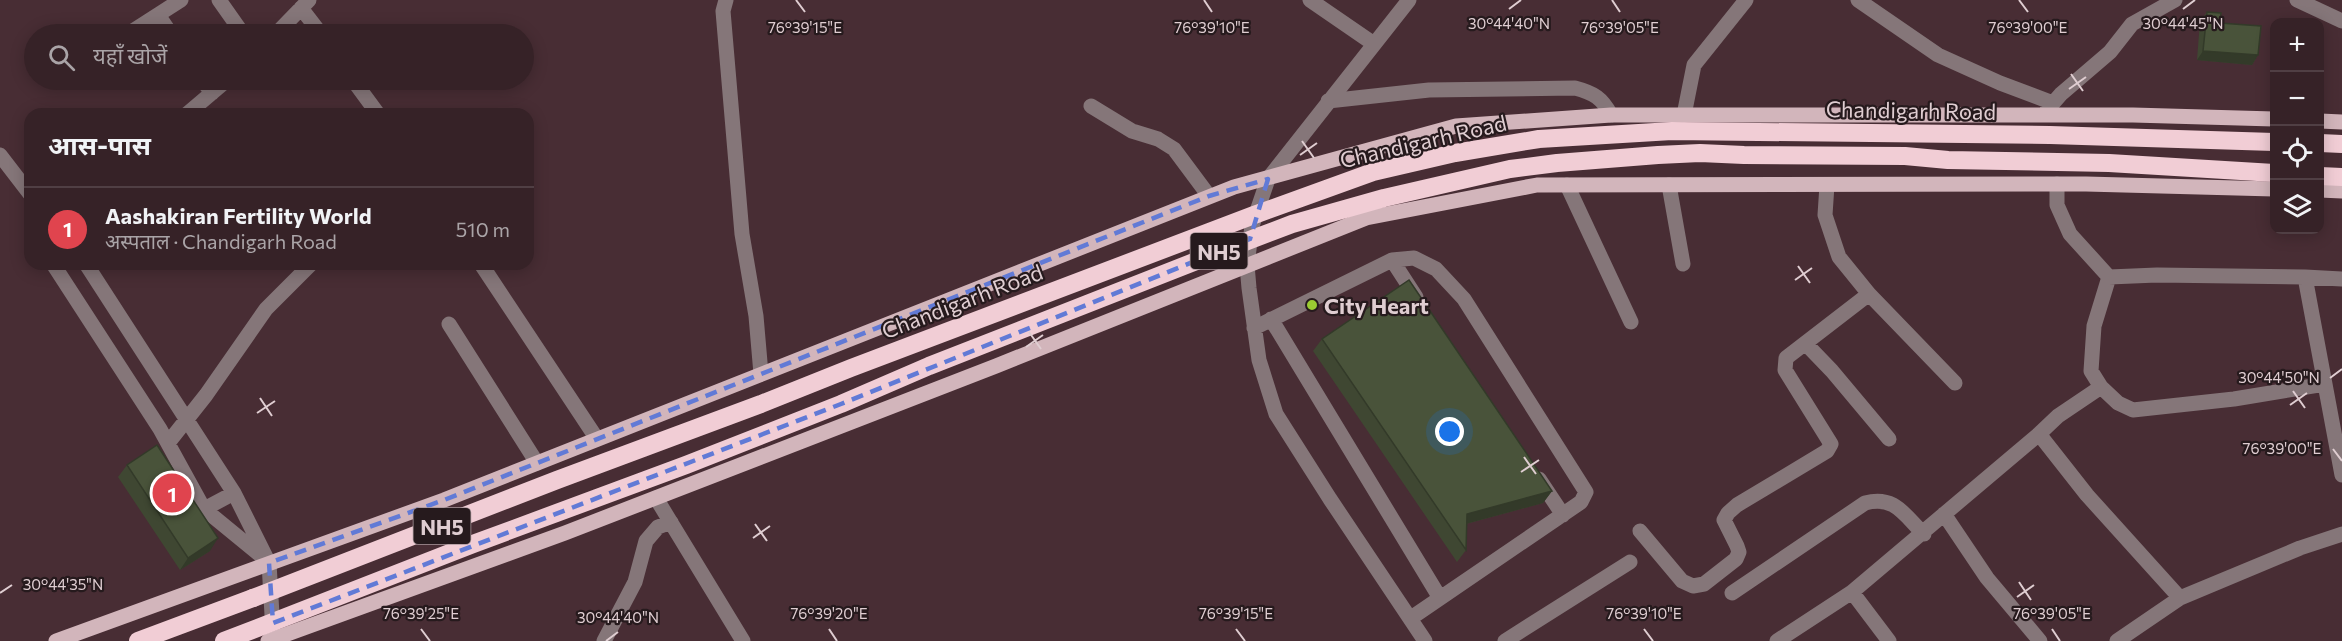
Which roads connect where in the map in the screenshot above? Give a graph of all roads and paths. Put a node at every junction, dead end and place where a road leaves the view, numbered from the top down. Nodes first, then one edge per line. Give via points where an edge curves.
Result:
1 (181, 0) edge
2 (219, 0) edge
3 (726, 0) edge
4 (1310, 0) edge
5 (1409, 0) edge
6 (1746, 0) edge
7 (1858, 0) edge
8 (2175, 0) edge
9 (2297, 0) edge
10 (305, 4) edge
11 (158, 15) junction
12 (2342, 21) edge
13 (144, 24) edge
14 (164, 24) edge
15 (236, 24) edge
16 (286, 24) edge
17 (316, 24) edge
18 (1374, 44) junction
19 (210, 90) edge
20 (215, 90) edge
21 (360, 90) edge
22 (212, 93) junction
23 (1328, 101) junction
24 (1091, 106) dead end
25 (194, 108) edge
26 (374, 108) edge
27 (2048, 109) junction
28 (1611, 115) junction
29 (1684, 115) junction
30 (2270, 119) edge
31 (2324, 121) edge
32 (2342, 122) edge
33 (2270, 142) edge
34 (2324, 143) edge
35 (2342, 144) edge
36 (0, 155) edge
37 (2270, 173) edge
38 (2324, 176) edge
39 (2342, 177) edge
40 (1268, 179) junction
41 (2057, 184) junction
42 (1567, 185) junction
43 (1669, 185) junction
44 (1827, 185) junction
45 (24, 186) edge
46 (2270, 189) edge
47 (2324, 190) edge
48 (2342, 191) edge
49 (1209, 196) junction
50 (1392, 260) junction
51 (1683, 264) dead end
52 (1248, 265) junction
53 (57, 270) edge
54 (90, 270) edge
55 (305, 270) edge
56 (485, 270) edge
57 (2109, 277) junction
58 (2305, 277) junction
59 (2342, 279) edge
60 (1869, 294) junction
61 (1424, 308) edge
62 (1271, 319) junction
63 (1631, 322) dead end
64 (449, 324) dead end
65 (1254, 328) junction
66 (1806, 344) junction
67 (761, 374) junction
68 (1955, 383) dead end
69 (2325, 384) junction
70 (2101, 387) junction
71 (186, 418) junction
72 (2039, 434) junction
73 (597, 439) junction
74 (1889, 439) dead end
75 (168, 443) junction
76 (537, 463) junction
77 (2341, 466) edge
78 (1533, 471) edge
79 (234, 493) junction
80 (656, 498) junction
81 (204, 509) junction
82 (1563, 514) junction
83 (1944, 514) junction
84 (671, 522) junction
85 (1640, 531) dead end
86 (1924, 534) junction
87 (2342, 534) edge
88 (1630, 562) dead end
89 (269, 563) junction
90 (1852, 592) junction
91 (1732, 593) dead end
92 (1440, 598) junction
93 (2180, 598) junction
94 (1410, 618) junction
95 (271, 640) edge
96 (56, 641) edge
97 (138, 641) edge
98 (224, 641) edge
99 (604, 641) edge
100 (743, 641) edge
101 (1425, 641) edge
102 (1505, 641) edge
103 (1777, 641) edge
104 (1889, 641) edge
105 (2040, 641) edge
106 (2117, 641) edge

1 - 11 street
2 - 15 street
3 - 67 street via 723,11 742,234
4 - 18 street
5 - 18 street
6 - 29 street via 1694,64
7 - 27 street via 1938,55
8 - 27 street via 2132,24 2094,68
9 - 12 street
10 - 16 street
10 - 17 street
11 - 13 street
11 - 14 street
18 - 23 street
19 - 22 street
20 - 22 street
21 - 26 street
22 - 25 street
23 - 28 street via 1429,90 1575,88 1602,99
23 - 40 street
24 - 49 street via 1132,131 1174,149
27 - 29 main road
27 - 30 main road
28 - 29 main road
28 - 40 main road via 1456,126
31 - 32 main road
33 - 97 highway, Chandigarh Road / NH5, bridge via 1672,131 1539,139 1373,172
34 - 35 highway
36 - 45 street
37 - 98 highway, NH5, bridge via 2109,163 1700,153 1557,163 1451,182 1264,234 841,404
38 - 39 highway
40 - 49 main road
40 - 52 street via 1252,226
41 - 44 main road
41 - 46 main road
41 - 57 street via 2057,205 2070,234
42 - 43 main road
42 - 52 main road via 1537,185 1366,218
42 - 63 street
43 - 44 main road
43 - 51 street
44 - 60 street via 1825,215 1839,257
47 - 48 main road
49 - 67 main road
50 - 61 street
50 - 62 street
50 - 82 street via 1414,258 1436,269 1464,299 1585,489 1581,502
52 - 65 street
52 - 80 main road
53 - 75 street
54 - 71 street
55 - 71 street via 266,309
56 - 73 street
57 - 58 street
57 - 70 street via 2094,326 2091,371
58 - 59 street
58 - 69 street
60 - 66 street
60 - 68 street
62 - 65 street
62 - 92 street
64 - 76 street
65 - 94 street via 1264,380 1276,414
66 - 74 street
66 - 85 street via 1786,358 1785,370 1831,444 1827,451 1728,513 1725,520 1739,552 1736,559 1704,584 1693,586 1682,581
67 - 73 main road
69 - 70 street via 2133,410 2118,404
69 - 77 street
70 - 72 street
71 - 75 street
71 - 79 street
72 - 83 street
72 - 93 street via 2087,495
73 - 76 main road
75 - 81 street
76 - 89 main road
78 - 82 street
79 - 81 street
79 - 89 street
80 - 84 street
80 - 95 main road
81 - 89 street
82 - 92 street
83 - 86 street
83 - 105 street via 1987,578
84 - 99 street via 658,527 645,541 635,582
84 - 100 street
86 - 90 street
86 - 91 street via 1891,502 1879,499 1865,503
87 - 93 street
88 - 102 street
89 - 95 street
89 - 96 main road
90 - 103 street
90 - 104 street
92 - 94 street
93 - 106 street
94 - 101 street

